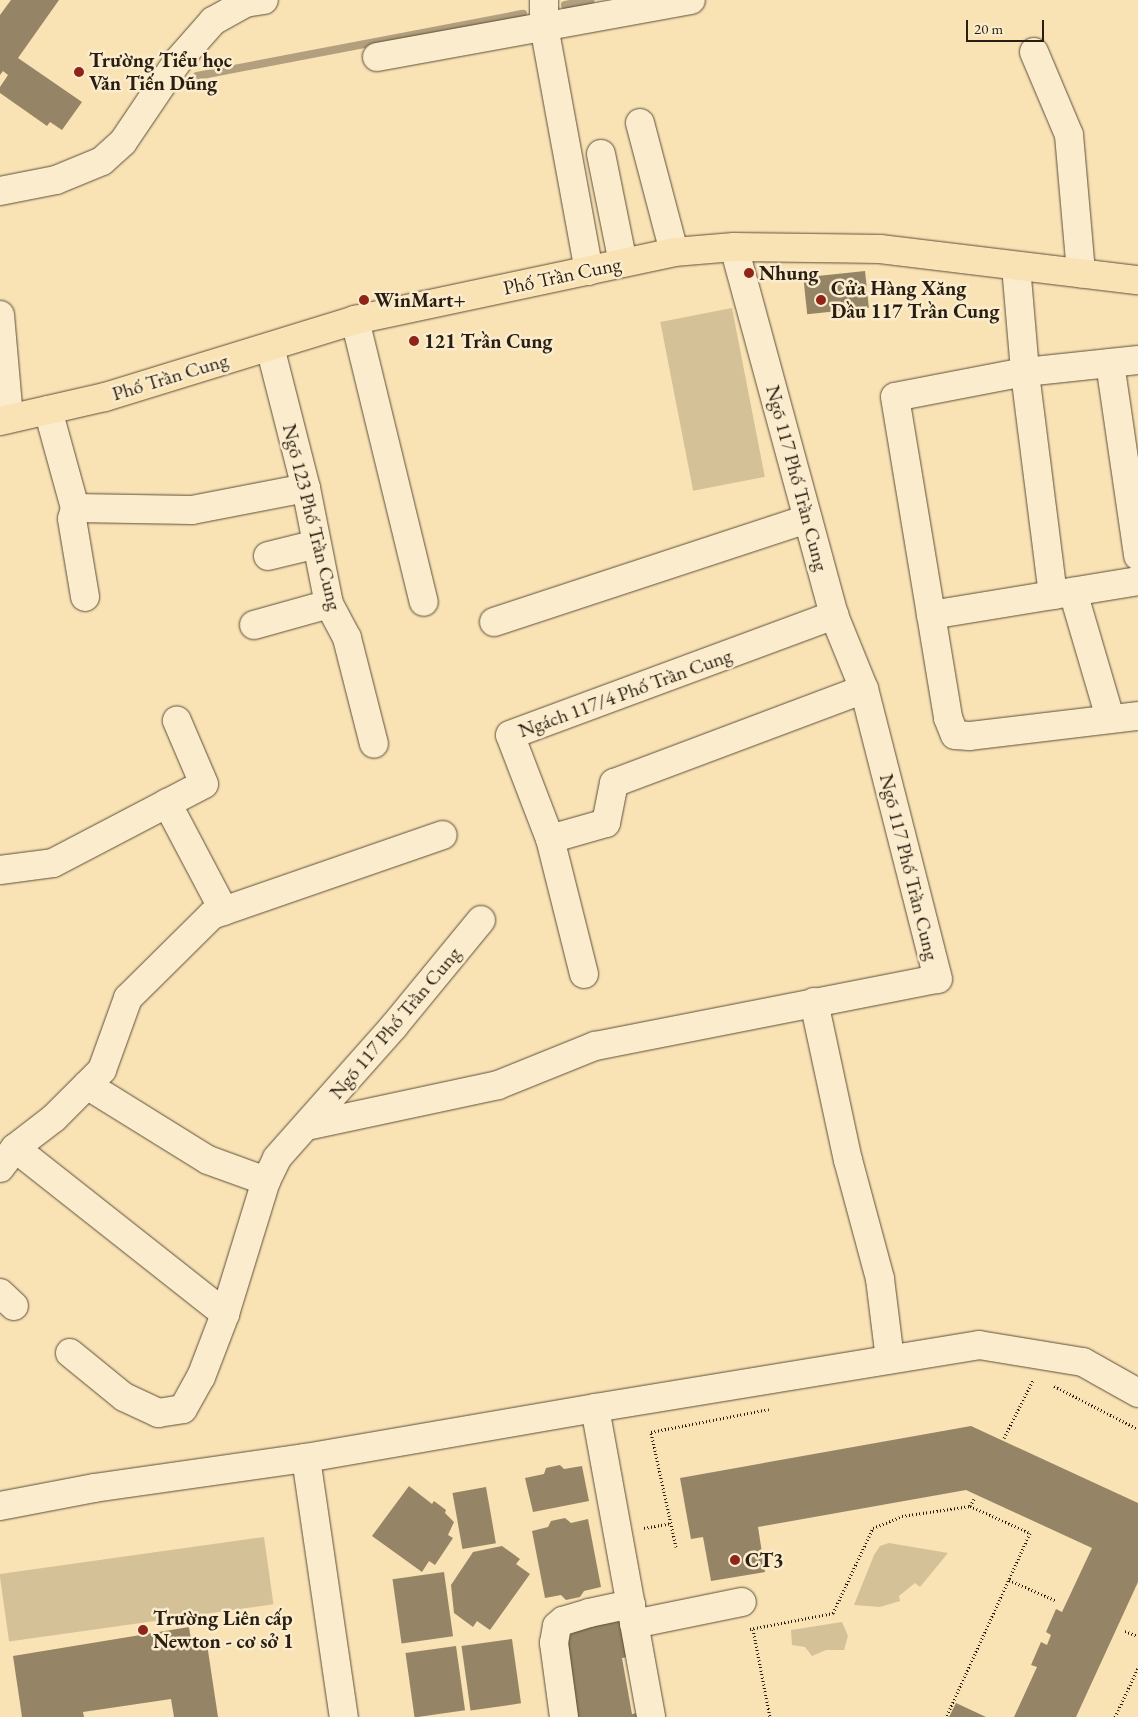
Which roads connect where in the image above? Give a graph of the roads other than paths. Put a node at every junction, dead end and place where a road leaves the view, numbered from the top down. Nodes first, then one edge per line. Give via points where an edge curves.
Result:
1 (264, 0) edge
2 (691, 0) edge
3 (544, 13) edge
4 (1034, 52) dead end
5 (377, 57) dead end
6 (640, 123) dead end
7 (600, 154) dead end
8 (0, 192) edge
9 (734, 247) junction
10 (674, 252) junction
11 (623, 263) junction
12 (1016, 266) junction
13 (589, 271) junction
14 (1081, 273) junction
15 (1138, 280) edge
16 (0, 315) edge
17 (355, 320) junction
18 (270, 347) junction
19 (1138, 360) edge
20 (1110, 363) junction
21 (1025, 372) junction
22 (48, 410) junction
23 (4, 420) edge
24 (306, 488) junction
25 (75, 508) junction
26 (808, 520) junction
27 (317, 544) junction
28 (268, 556) dead end
29 (1138, 556) edge
30 (1138, 581) edge
31 (1063, 594) junction
32 (85, 597) dead end
33 (424, 602) dead end
34 (329, 604) junction
35 (834, 615) junction
36 (931, 616) junction
37 (494, 622) dead end
38 (254, 625) dead end
39 (864, 689) junction
40 (1138, 716) edge
41 (1110, 718) junction
42 (177, 721) dead end
43 (374, 744) dead end
44 (167, 803) junction
45 (443, 835) dead end
46 (550, 840) junction
47 (0, 870) edge
48 (224, 911) junction
49 (481, 920) dead end
50 (584, 974) dead end
51 (814, 1002) junction
52 (88, 1085) junction
53 (307, 1126) junction
54 (8, 1158) edge
55 (266, 1181) junction
56 (225, 1314) junction
57 (70, 1353) dead end
58 (890, 1358) junction
59 (1138, 1393) edge
60 (595, 1408) junction
61 (306, 1458) junction
62 (0, 1506) edge
63 (742, 1602) dead end
64 (632, 1614) junction
65 (344, 1717) edge
66 (564, 1717) edge
67 (651, 1717) edge

1 - 8 street via 245,3 213,21 177,62 123,142 102,161 56,180
2 - 3 street
3 - 5 street
3 - 13 street
4 - 14 street via 1069,134
6 - 10 street
7 - 11 street
9 - 10 main road, Phố Trần Cung
9 - 12 main road, Phố Trần Cung via 880,250
9 - 26 street, Ngõ 117 Phố Trần Cung
10 - 11 main road, Phố Trần Cung
11 - 13 main road, Phố Trần Cung
12 - 14 main road, Phố Trần Cung
12 - 21 street
13 - 17 main road, Phố Trần Cung
14 - 15 main road, Phố Trần Cung
16 - 23 street
17 - 18 main road, Phố Trần Cung
17 - 33 street
18 - 22 main road, Phố Trần Cung
18 - 24 street, Ngõ 123 Phố Trần Cung
19 - 20 street
20 - 21 street
20 - 29 street
21 - 31 street
21 - 36 street via 895,397
22 - 23 main road, Phố Trần Cung
22 - 25 street
24 - 25 street via 192,510
24 - 27 street, Ngõ 123 Phố Trần Cung
25 - 32 street via 72,519
26 - 35 street, Ngõ 117 Phố Trần Cung
26 - 37 street
27 - 28 street
27 - 34 street, Ngõ 123 Phố Trần Cung
30 - 31 street
31 - 36 street
31 - 41 street
34 - 38 street
34 - 43 street, Ngõ 123 Phố Trần Cung via 347,638
35 - 39 street, Ngõ 117 Phố Trần Cung
35 - 46 street, Ngách 117/4 Phố Trần Cung via 510,735
36 - 41 street via 948,718 954,735 970,736
39 - 46 street via 614,783 606,823
39 - 51 street, Ngõ 117 Phố Trần Cung via 938,979
40 - 41 street
42 - 44 street via 204,784
44 - 47 street via 53,862
44 - 48 street
45 - 48 street
46 - 50 street, Ngách 117/4 Phố Trần Cung
48 - 52 street via 212,915 128,998 102,1070
49 - 53 street, Ngõ 117 Phố Trần Cung
51 - 53 street, Ngõ 117 Phố Trần Cung via 595,1046 498,1085
51 - 58 street via 848,1160 880,1279
52 - 54 street
52 - 55 street via 208,1160
53 - 55 street, Ngõ 117 Phố Trần Cung via 277,1158
54 - 56 street
55 - 56 street, Ngõ 117 Phố Trần Cung
56 - 57 street, Ngõ 117 Phố Trần Cung via 201,1377 183,1409 158,1413 124,1397
58 - 59 street via 979,1345 1083,1362
58 - 60 street
60 - 61 street
60 - 64 street
61 - 62 street via 94,1488
61 - 65 street
63 - 64 street
64 - 66 street via 589,1613 557,1626 554,1644
64 - 67 street

